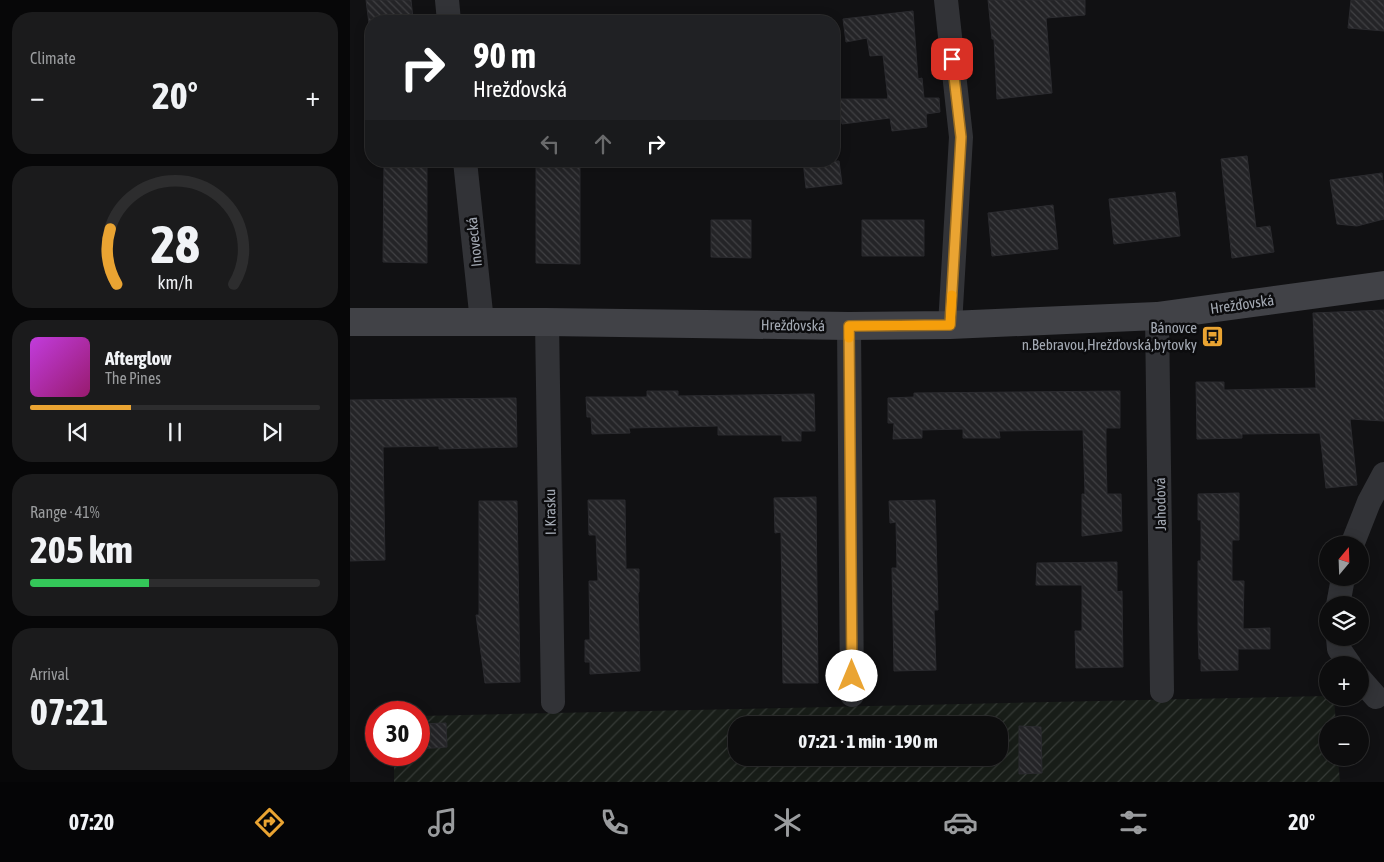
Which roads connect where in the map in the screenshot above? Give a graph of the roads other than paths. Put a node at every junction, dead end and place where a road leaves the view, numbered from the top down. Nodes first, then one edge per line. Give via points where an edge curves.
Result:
1 (447, 0) edge
2 (946, 0) edge
3 (448, 15) edge
4 (466, 167) edge
5 (1384, 286) edge
6 (1157, 316) junction
7 (350, 322) edge
8 (482, 322) junction
9 (547, 322) junction
10 (950, 325) junction
11 (849, 326) junction
12 (1384, 474) edge
13 (1356, 536) edge
14 (1369, 690) edge
15 (1162, 692) dead end
16 (852, 695) dead end
17 (1376, 697) dead end
18 (553, 702) dead end

1 - 3 street
2 - 10 street via 961,137
4 - 8 street, Inovecká
5 - 6 street, Hrežďovská
6 - 10 street, Hrežďovská
6 - 15 street, Jahodová
7 - 8 street, Hrežďovská
8 - 9 street, Hrežďovská
9 - 11 street, Hrežďovská
9 - 18 street, I. Krasku
10 - 11 street, Hrežďovská
11 - 16 street
12 - 13 street
14 - 17 street

